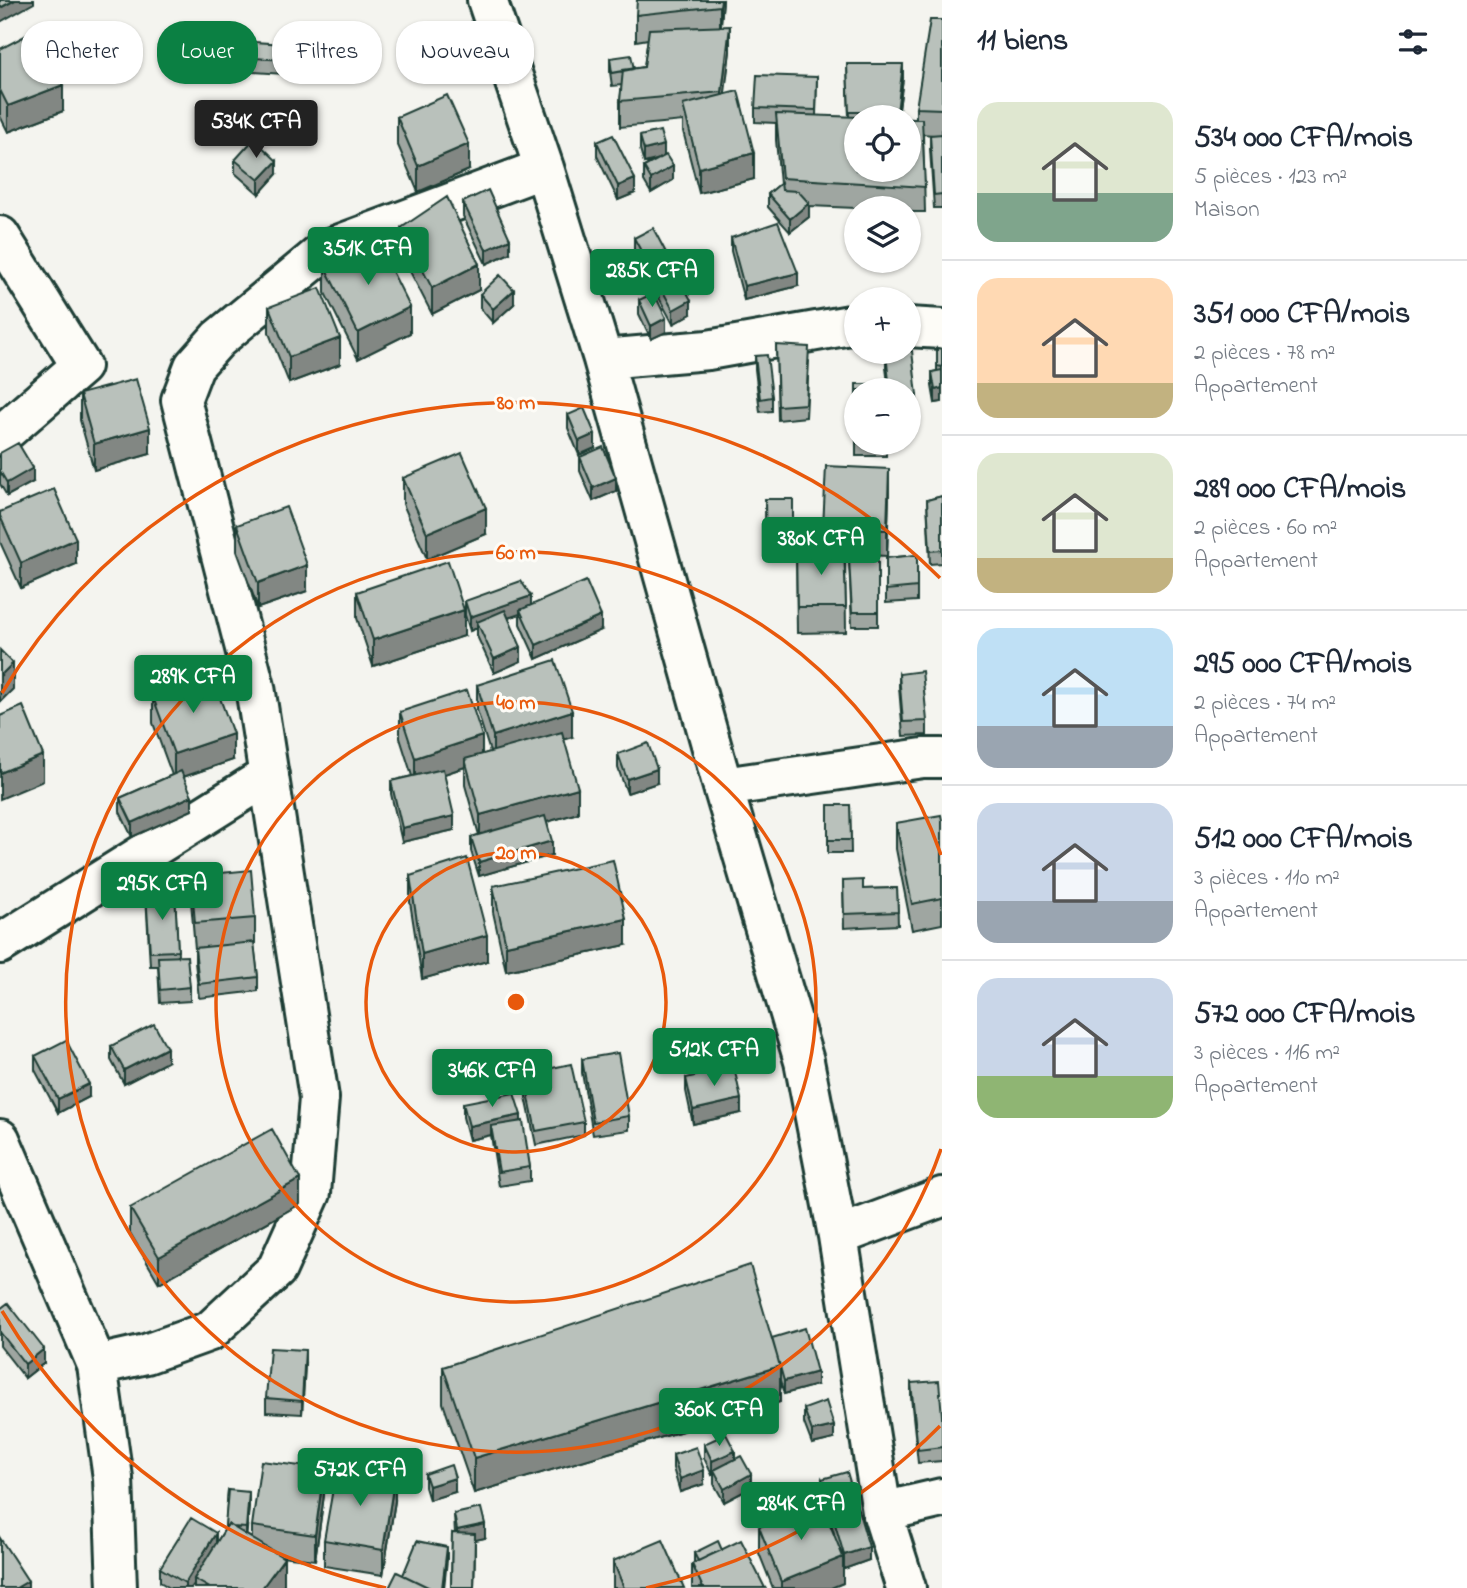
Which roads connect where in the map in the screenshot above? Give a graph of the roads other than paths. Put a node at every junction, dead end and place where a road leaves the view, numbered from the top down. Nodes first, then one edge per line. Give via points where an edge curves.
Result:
1 (487, 0) edge
2 (544, 168) junction
3 (0, 236) edge
4 (844, 326) edge
5 (921, 328) edge
6 (942, 329) edge
7 (603, 359) junction
8 (0, 436) edge
9 (942, 758) edge
10 (269, 775) junction
11 (723, 787) junction
12 (0, 944) edge
13 (0, 1139) edge
14 (942, 1197) edge
15 (838, 1236) junction
16 (97, 1364) junction
17 (942, 1498) edge
18 (883, 1512) junction
19 (117, 1588) edge
20 (906, 1588) edge

1 - 2 street
2 - 7 street
2 - 10 street via 327,249 218,340 194,366 181,400 255,687
3 - 8 street via 81,366
4 - 7 street via 708,350
5 - 6 street
7 - 11 street
9 - 11 street
10 - 12 street
10 - 16 street via 319,1098 311,1193 277,1269 210,1331 146,1354
11 - 15 street via 804,1061
13 - 16 street
14 - 15 street
15 - 18 street
16 - 19 street via 113,1478
17 - 18 street
18 - 20 street

